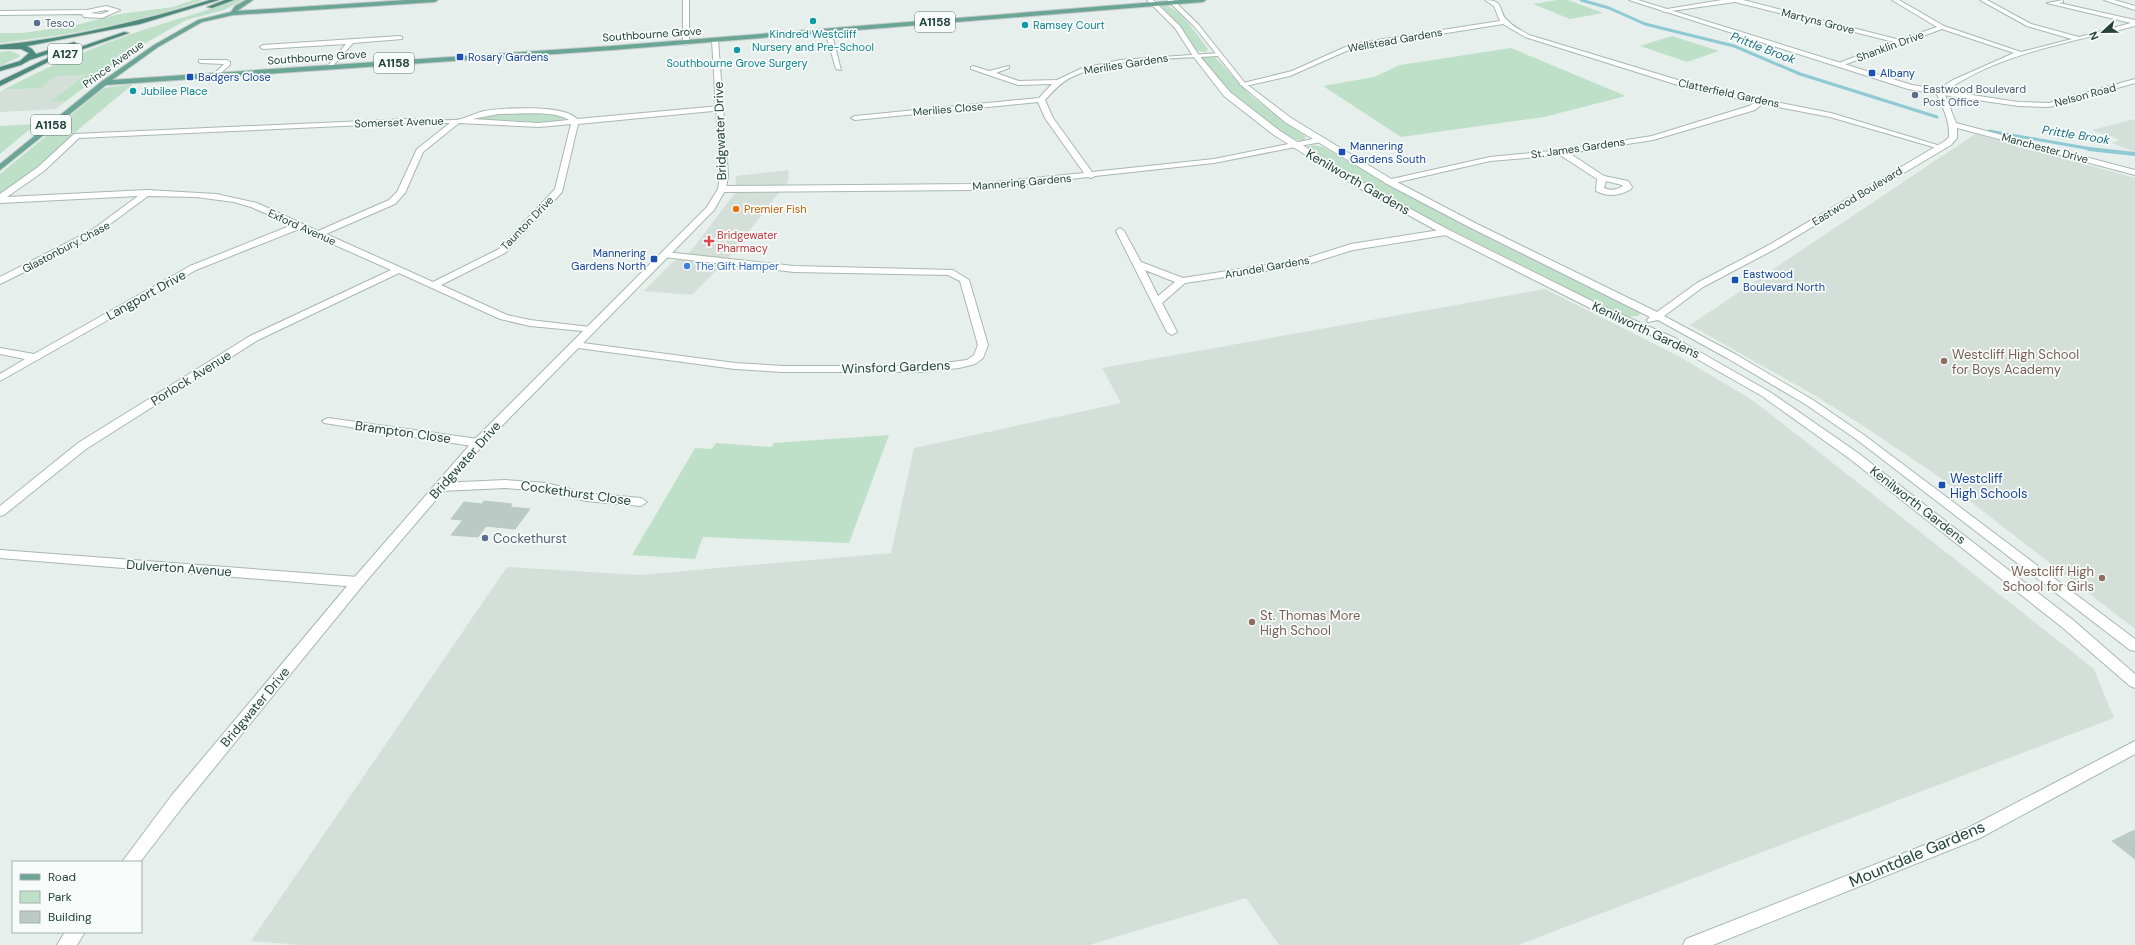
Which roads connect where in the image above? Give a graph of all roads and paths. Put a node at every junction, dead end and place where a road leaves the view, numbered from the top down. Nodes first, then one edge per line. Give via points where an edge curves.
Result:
1 (216, 0) edge
2 (231, 0) edge
3 (250, 0) edge
4 (435, 0) edge
5 (686, 0) edge
6 (1164, 0) edge
7 (1203, 0) edge
8 (1488, 0) edge
9 (1632, 0) edge
10 (1735, 0) edge
11 (1895, 0) edge
12 (1983, 0) edge
13 (2107, 0) edge
14 (2060, 1) dead end
15 (1171, 2) edge
16 (1154, 3) edge
17 (2135, 8) edge
18 (1664, 10) junction
19 (87, 12) dead end
20 (0, 13) edge
21 (234, 13) junction
22 (1504, 22) junction
23 (2135, 23) edge
24 (1942, 27) junction
25 (133, 31) junction
26 (828, 31) junction
27 (400, 38) dead end
28 (2078, 38) junction
29 (715, 40) junction
30 (351, 41) junction
31 (1900, 42) junction
32 (686, 43) junction
33 (0, 47) edge
34 (12, 47) junction
35 (263, 47) dead end
36 (2019, 53) junction
37 (1217, 54) junction
38 (1195, 55) junction
39 (30, 58) junction
40 (201, 61) dead end
41 (20, 63) junction
42 (1838, 65) junction
43 (1006, 67) dead end
44 (330, 68) junction
45 (973, 68) dead end
46 (0, 69) edge
47 (839, 69) dead end
48 (990, 73) junction
49 (215, 76) junction
50 (0, 80) edge
51 (1058, 82) junction
52 (2135, 82) edge
53 (103, 83) junction
54 (0, 84) edge
55 (1243, 84) junction
56 (1940, 92) junction
57 (1040, 100) junction
58 (1760, 101) junction
59 (720, 108) junction
60 (855, 118) dead end
61 (460, 121) junction
62 (575, 122) junction
63 (1954, 125) junction
64 (77, 136) joint
65 (1318, 140) junction
66 (1295, 145) junction
67 (1940, 147) junction
68 (1562, 152) junction
69 (0, 168) edge
70 (2135, 173) edge
71 (1091, 176) junction
72 (1601, 178) dead end
73 (1390, 182) junction
74 (722, 189) junction
75 (147, 193) junction
76 (0, 199) edge
77 (298, 226) junction
78 (1120, 231) dead end
79 (1446, 232) junction
80 (318, 234) junction
81 (666, 255) junction
82 (1137, 264) junction
83 (398, 270) junction
84 (0, 281) edge
85 (1182, 281) junction
86 (432, 286) junction
87 (1157, 302) junction
88 (1657, 316) junction
89 (1644, 327) junction
90 (590, 330) junction
91 (1172, 332) dead end
92 (575, 345) junction
93 (0, 351) edge
94 (36, 358) junction
95 (0, 378) edge
96 (328, 421) dead end
97 (478, 443) junction
98 (440, 487) junction
99 (641, 502) dead end
100 (0, 512) edge
101 (0, 554) edge
102 (358, 582) junction
103 (2135, 646) edge
104 (2135, 682) edge
105 (2135, 747) edge
106 (131, 861) edge
107 (75, 933) edge
108 (66, 945) edge
109 (1692, 945) edge

1 - 34 highway, Prince Avenue / A127 via 177,13 104,31
2 - 25 highway, Prince Avenue / A127
3 - 21 main road, Prince Avenue / A1158
4 - 21 main road, A1158
5 - 32 street
6 - 16 street via 1164,3
7 - 15 main road, Southbourne Grove / A1158
8 - 22 street via 1497,5
9 - 18 street, Nelson Road
10 - 18 street
10 - 31 street, Martyns Grove
11 - 24 street
12 - 28 street via 2030,25
13 - 17 street
14 - 23 street via 2050,3
15 - 16 main road, Southbourne Grove / A1158
15 - 37 street, Kenilworth Gardens via 1196,26
16 - 26 main road, Southbourne Grove / A1158
16 - 38 street, Kenilworth Gardens via 1178,27
18 - 42 street, Nelson Road
19 - 20 street
21 - 53 main road, Prince Avenue / A1158 via 192,24
22 - 55 street, Wellstead Gardens via 1352,46 1301,70
22 - 58 street, Clatterfield Gardens via 1527,36 1700,89
23 - 28 street
24 - 31 street, Shanklin Drive
24 - 36 street
25 - 39 highway, A127 via 67,45
25 - 54 highway, A127 via 50,60
26 - 29 main road, Southbourne Grove / A1158
26 - 47 street
27 - 30 street
28 - 36 street
29 - 32 main road, Southbourne Grove / A1158
29 - 59 street, Bridgwater Drive
30 - 35 street
30 - 44 street
31 - 42 street, Shanklin Drive
32 - 44 main road, Southbourne Grove / A1158
33 - 34 highway
34 - 39 highway via 30,49 33,53
36 - 56 street via 1955,81
37 - 38 street, Merilies Gardens
37 - 55 street, Kenilworth Gardens
38 - 51 street, Merilies Gardens via 1144,59 1089,68
38 - 66 street, Kenilworth Gardens via 1227,94 1254,117
39 - 41 highway
40 - 49 street via 227,62
41 - 46 highway
41 - 50 highway
42 - 56 street, Nelson Road via 1911,87
43 - 48 street
44 - 49 main road, Southbourne Grove / A1158
45 - 48 street
48 - 51 street via 1018,82
49 - 53 main road, Southbourne Grove / A1158
51 - 57 street, Merilies Gardens
52 - 56 street, Nelson Road via 2049,106
53 - 69 main road, Prince Avenue / A1158
55 - 65 street, Kenilworth Gardens
56 - 63 street
57 - 60 street, Merilies Close
57 - 71 street via 1049,118
58 - 67 street, Clatterfield Gardens via 1831,115
58 - 68 street, St. James Gardens via 1752,108 1654,138
59 - 62 street, Somerset Avenue
59 - 74 street, Bridgwater Drive via 724,175
61 - 62 street, Somerset Avenue via 539,125
61 - 62 street via 481,114 515,111 565,114
61 - 64 street, Somerset Avenue via 401,121
61 - 80 street via 420,151 401,193 392,202
62 - 86 street, Taunton Drive via 559,190 502,251
63 - 67 street, Eastwood Boulevard via 1953,138
63 - 70 street, Manchester Drive
64 - 76 street, Exford Avenue via 41,169
65 - 66 street, Mannering Gardens
65 - 73 street, Kenilworth Gardens
66 - 71 street, Mannering Gardens via 1214,161
66 - 79 street, Kenilworth Gardens
67 - 88 street, Eastwood Boulevard via 1772,247 1700,285
68 - 72 street
68 - 73 street, St. James Gardens via 1490,159
71 - 74 street, Mannering Gardens via 975,187
73 - 88 street, Kenilworth Gardens
74 - 81 street, Bridgwater Drive via 711,208
75 - 76 street, Exford Avenue
75 - 77 street, Exford Avenue via 203,194 232,198 254,205
75 - 84 street, Glastonbury Chase via 120,217 97,231
77 - 80 street, Exford Avenue
77 - 94 street, Langport Drive via 193,268
78 - 82 street
79 - 85 street, Arundel Gardens via 1351,247 1305,262
79 - 89 street, Kenilworth Gardens via 1615,316
80 - 83 street, Exford Avenue
81 - 90 street, Bridgwater Drive
81 - 92 street, Winsford Gardens via 794,269 950,272 964,280 983,345 982,352 971,362 922,369 783,369 734,366
82 - 85 street, Arundel Gardens
82 - 87 street
83 - 86 street, Exford Avenue
83 - 100 street, Porlock Avenue via 254,338 82,446
85 - 87 street
86 - 90 street, Exford Avenue via 504,317 530,323
87 - 91 street
88 - 89 street, Eastwood Boulevard
88 - 103 street, Kenilworth Gardens via 1809,402 1860,437
89 - 104 street, Kenilworth Gardens via 1766,394 1854,456 2068,624
90 - 92 street, Bridgwater Drive
92 - 97 street, Bridgwater Drive
93 - 94 street
94 - 95 street, Langport Drive
96 - 97 street, Brampton Close
97 - 98 street, Bridgwater Drive
98 - 99 street, Cockethurst Close via 505,484 546,486 586,497
98 - 102 street, Bridgwater Drive
101 - 102 street, Dulverton Avenue
102 - 106 street, Bridgwater Drive
105 - 109 street, Mountdale Gardens via 1974,833
107 - 108 street

